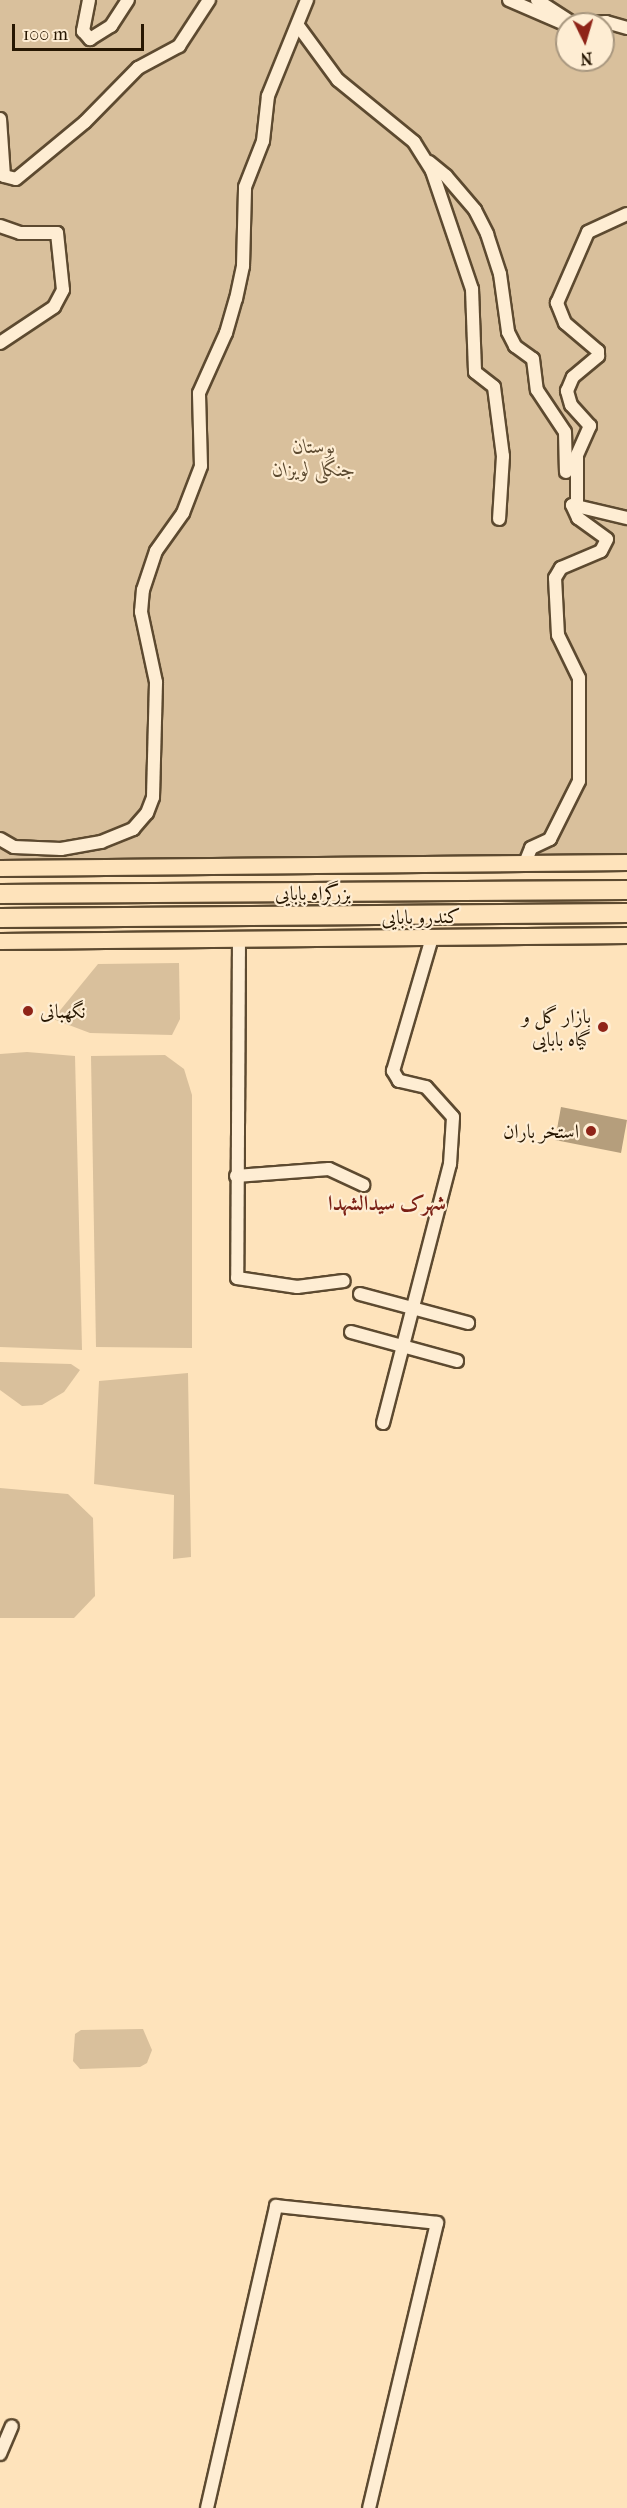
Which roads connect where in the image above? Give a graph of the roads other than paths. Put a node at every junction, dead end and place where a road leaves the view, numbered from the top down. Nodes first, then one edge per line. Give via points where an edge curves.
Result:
1 (89, 0) edge
2 (128, 0) edge
3 (209, 0) edge
4 (307, 0) edge
5 (509, 0) edge
6 (537, 0) edge
7 (556, 12) edge
8 (555, 20) edge
9 (299, 27) junction
10 (0, 119) edge
11 (428, 162) junction
12 (627, 214) edge
13 (0, 226) edge
14 (0, 343) edge
15 (566, 472) dead end
16 (577, 504) junction
17 (499, 519) dead end
18 (627, 519) edge
19 (0, 839) edge
20 (525, 863) junction
21 (627, 863) edge
22 (159, 867) junction
23 (0, 868) edge
24 (0, 877) edge
25 (627, 890) edge
26 (0, 894) edge
27 (627, 913) edge
28 (0, 918) edge
29 (627, 935) edge
30 (432, 938) junction
31 (239, 939) junction
32 (0, 941) edge
33 (236, 1176) junction
34 (363, 1185) dead end
35 (344, 1281) dead end
36 (360, 1294) dead end
37 (414, 1308) junction
38 (468, 1323) dead end
39 (351, 1332) dead end
40 (404, 1346) junction
41 (457, 1361) dead end
42 (383, 1423) dead end
43 (12, 2426) dead end
44 (0, 2454) edge
45 (207, 2508) edge
46 (369, 2508) edge

1 - 2 street via 83,31 90,39 111,26
3 - 10 street via 179,46 138,68 78,128 16,179 4,176
4 - 9 street
5 - 8 street
6 - 7 street
9 - 11 street via 338,80 414,142
9 - 19 street via 268,96 263,141 245,187 243,266 236,299 226,333 199,393 201,466 183,513 156,551 143,590 141,612 156,682 153,797 147,813 133,829 101,842 61,849 14,847
11 - 15 street via 446,176 475,210 488,234 500,274 508,332 515,346 533,359 537,390 565,432
11 - 17 street via 470,278 475,372 494,387 503,456
12 - 16 street via 588,232 558,303 565,323 598,351 594,360 573,377 567,390 571,405 590,426 577,455
13 - 14 street via 20,233 57,233 63,278 61,297 54,307
16 - 18 street
16 - 20 street via 572,505 572,511 607,539 601,552 561,568 555,578 558,635 579,678 579,781 550,839 531,848
20 - 21 main road
20 - 22 main road
22 - 23 main road
22 - 24 main road
25 - 26 highway, بزرگراه بابایی
27 - 28 highway, بزرگراه بابایی
29 - 30 main road, کندرو بابایی
30 - 31 main road, کندرو بابایی
30 - 37 street via 393,1071 399,1081 426,1087 453,1117 450,1164
31 - 32 main road, کندرو بابایی
31 - 33 street
33 - 34 street via 329,1169
33 - 35 street via 237,1278 297,1287
36 - 37 street
37 - 38 street
37 - 40 street
39 - 40 street
40 - 41 street
40 - 42 street
43 - 44 street
45 - 46 street via 276,2206 437,2223

